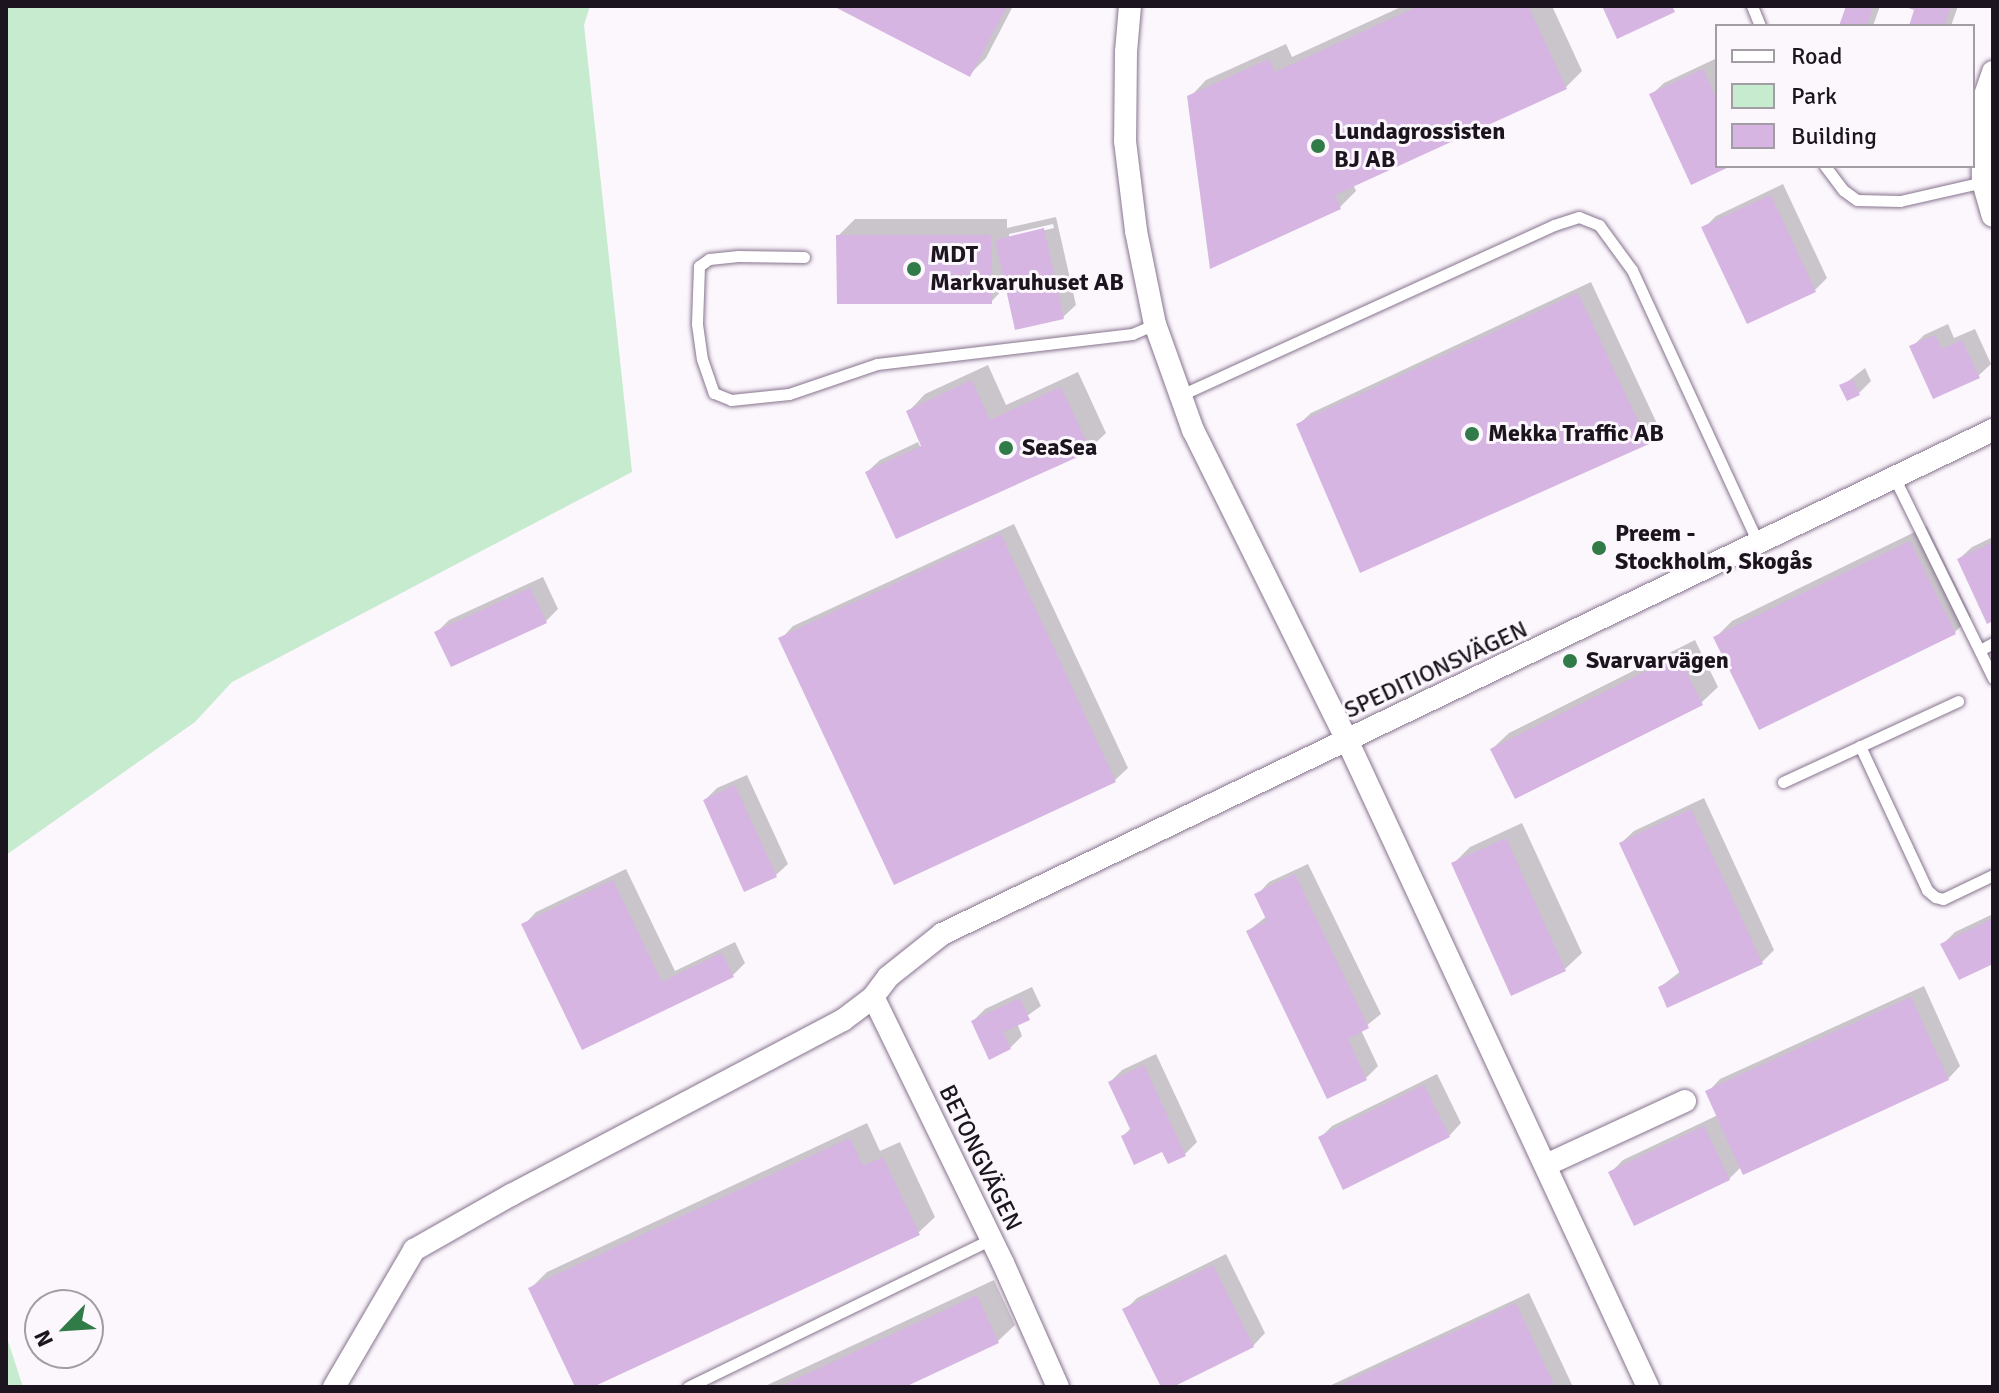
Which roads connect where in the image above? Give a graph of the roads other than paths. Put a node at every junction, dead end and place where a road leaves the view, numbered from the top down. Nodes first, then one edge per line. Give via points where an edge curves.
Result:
1 (1130, 6) edge
2 (1993, 72) edge
3 (1826, 168) edge
4 (1983, 182) junction
5 (1993, 216) edge
6 (804, 257) dead end
7 (1155, 324) junction
8 (1181, 395) junction
9 (1993, 430) edge
10 (1895, 479) junction
11 (1759, 545) junction
12 (1993, 643) edge
13 (1980, 650) junction
14 (1993, 678) edge
15 (1958, 701) dead end
16 (1347, 740) junction
17 (1860, 746) junction
18 (1783, 782) dead end
19 (1993, 875) edge
20 (873, 997) junction
21 (1685, 1101) dead end
22 (1546, 1165) junction
23 (991, 1239) junction
24 (334, 1387) edge
25 (688, 1387) edge
26 (1058, 1387) edge
27 (1648, 1387) edge

1 - 7 street via 1125,141
2 - 4 street via 1982,104
3 - 4 lane via 1857,200 1900,201
4 - 5 street
6 - 7 lane via 738,256 709,259 699,266 697,324 714,393 731,400 789,394 877,364 1132,334
7 - 8 street
8 - 11 lane via 1579,217 1599,225 1632,270
8 - 16 street via 1193,430
9 - 10 street, SPEDITIONSVÄGEN
10 - 11 street, SPEDITIONSVÄGEN
10 - 13 lane
11 - 16 street, SPEDITIONSVÄGEN
12 - 13 lane
13 - 14 lane
15 - 17 lane
16 - 20 street, SPEDITIONSVÄGEN via 942,934 888,977
16 - 22 street
17 - 18 lane
17 - 19 lane via 1927,890 1943,899
20 - 23 street, BETONGVÄGEN
20 - 24 street via 843,1020 414,1250
21 - 22 street
22 - 27 street
23 - 25 lane
23 - 26 street, BETONGVÄGEN

